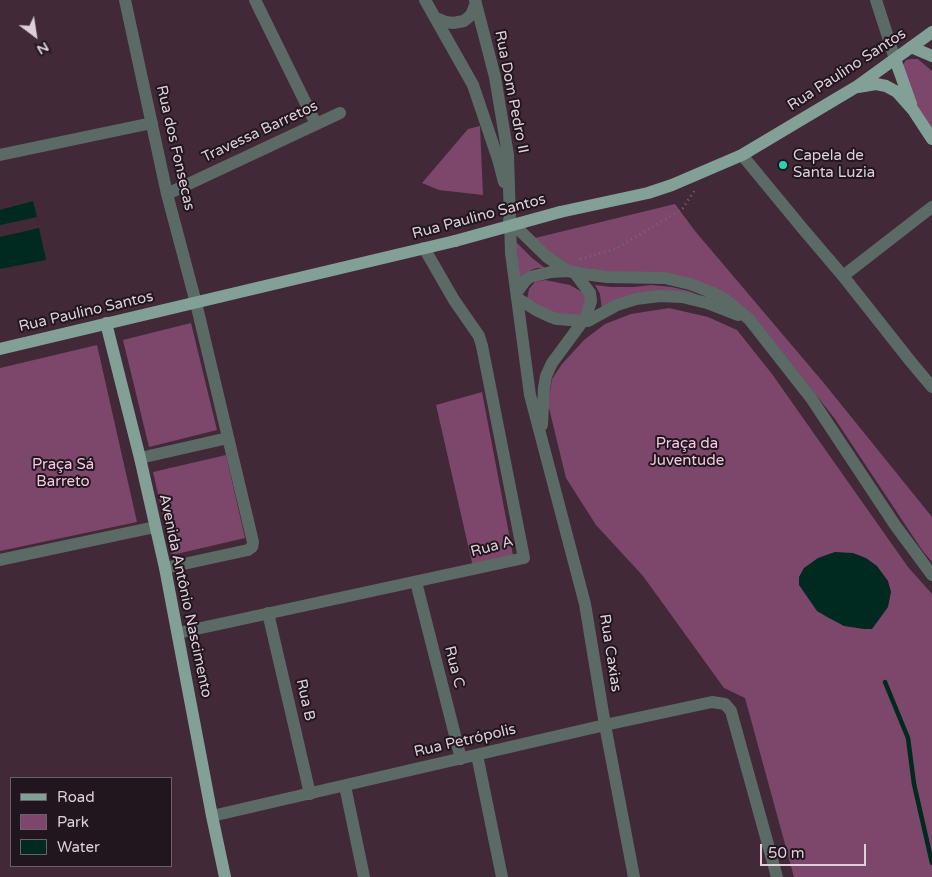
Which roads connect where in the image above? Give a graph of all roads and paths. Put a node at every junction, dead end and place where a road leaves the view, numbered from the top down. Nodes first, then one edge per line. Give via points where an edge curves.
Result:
1 (125, 0) edge
2 (255, 0) edge
3 (425, 0) edge
4 (876, 0) edge
5 (476, 2) edge
6 (436, 18) junction
7 (932, 32) edge
8 (911, 47) junction
9 (932, 56) edge
10 (895, 59) junction
11 (856, 87) junction
12 (913, 110) junction
13 (340, 113) dead end
14 (152, 123) junction
15 (316, 124) junction
16 (931, 137) edge
17 (0, 155) edge
18 (742, 155) junction
19 (708, 170) junction
20 (167, 194) junction
21 (509, 199) junction
22 (932, 206) edge
23 (510, 220) junction
24 (424, 248) junction
25 (567, 269) junction
26 (843, 276) junction
27 (517, 295) junction
28 (196, 303) junction
29 (749, 320) junction
30 (583, 322) junction
31 (106, 323) junction
32 (0, 349) edge
33 (932, 388) edge
34 (542, 437) junction
35 (228, 438) junction
36 (140, 458) junction
37 (155, 527) junction
38 (0, 560) edge
39 (165, 568) junction
40 (932, 575) edge
41 (416, 582) junction
42 (268, 614) junction
43 (178, 633) junction
44 (605, 725) junction
45 (477, 756) junction
46 (460, 759) junction
47 (345, 786) junction
48 (310, 794) junction
49 (212, 816) junction
50 (225, 877) edge
51 (364, 877) edge
52 (502, 877) edge
53 (634, 877) edge
54 (777, 877) edge

1 - 14 street, Rua dos Fonsecas
2 - 15 street
3 - 6 street
4 - 10 street
5 - 6 street via 471,15 464,20 453,23
5 - 21 street, Rua Dom Pedro II via 505,134
6 - 21 street via 473,85
7 - 8 main road, Rua Paulino Santos
8 - 9 main road
8 - 10 main road, Rua Paulino Santos
10 - 11 main road, Rua Paulino Santos
10 - 12 main road
11 - 12 main road via 886,86
11 - 18 main road, Rua Paulino Santos
12 - 16 main road
13 - 15 street, Travessa Barretos
14 - 17 street
14 - 20 street, Rua dos Fonsecas
15 - 20 street, Travessa Barretos
18 - 19 main road, Rua Paulino Santos
18 - 26 street
19 - 24 main road, Rua Paulino Santos, bridge via 648,193 560,212
19 - 25 path via 679,211 615,249
20 - 28 street, Rua dos Fonsecas
21 - 23 street, Rua Dom Pedro II
22 - 26 street
23 - 25 street via 547,257
23 - 27 street, Rua Dom Pedro II
24 - 28 main road, Rua Paulino Santos
24 - 41 street, Rua A via 482,346 524,557
25 - 27 street via 530,277
25 - 29 street via 606,277 665,278 690,284 723,298
25 - 30 street via 586,287 591,297
26 - 33 street
27 - 30 street via 551,317
27 - 34 street, Rua Dom Pedro II via 530,396
28 - 31 main road, Rua Paulino Santos
28 - 35 street
29 - 30 street via 707,303 660,296 617,304
29 - 40 street via 811,398
30 - 34 street via 546,376
31 - 32 main road, Rua Paulino Santos
31 - 36 main road, Avenida Antônio Nascimento
34 - 44 street, Rua Caxias via 585,604
35 - 36 street
35 - 39 street via 252,547
36 - 37 main road, Avenida Antônio Nascimento
37 - 38 street
37 - 39 main road, Avenida Antônio Nascimento
39 - 43 main road, Avenida Antônio Nascimento
41 - 42 street, Rua A
41 - 46 street, Rua C
42 - 43 street, Rua A
42 - 48 street, Rua B
43 - 49 main road, Avenida Antônio Nascimento
44 - 45 street, Rua Petrópolis
44 - 53 street, Rua Caxias
44 - 54 street, Rua Petrópolis via 712,702 725,704 734,720
45 - 46 street, Rua Petrópolis
45 - 52 street
46 - 47 street, Rua Petrópolis
47 - 48 street, Rua Petrópolis
47 - 51 street
48 - 49 street, Rua Petrópolis
49 - 50 main road, Avenida Antônio Nascimento

